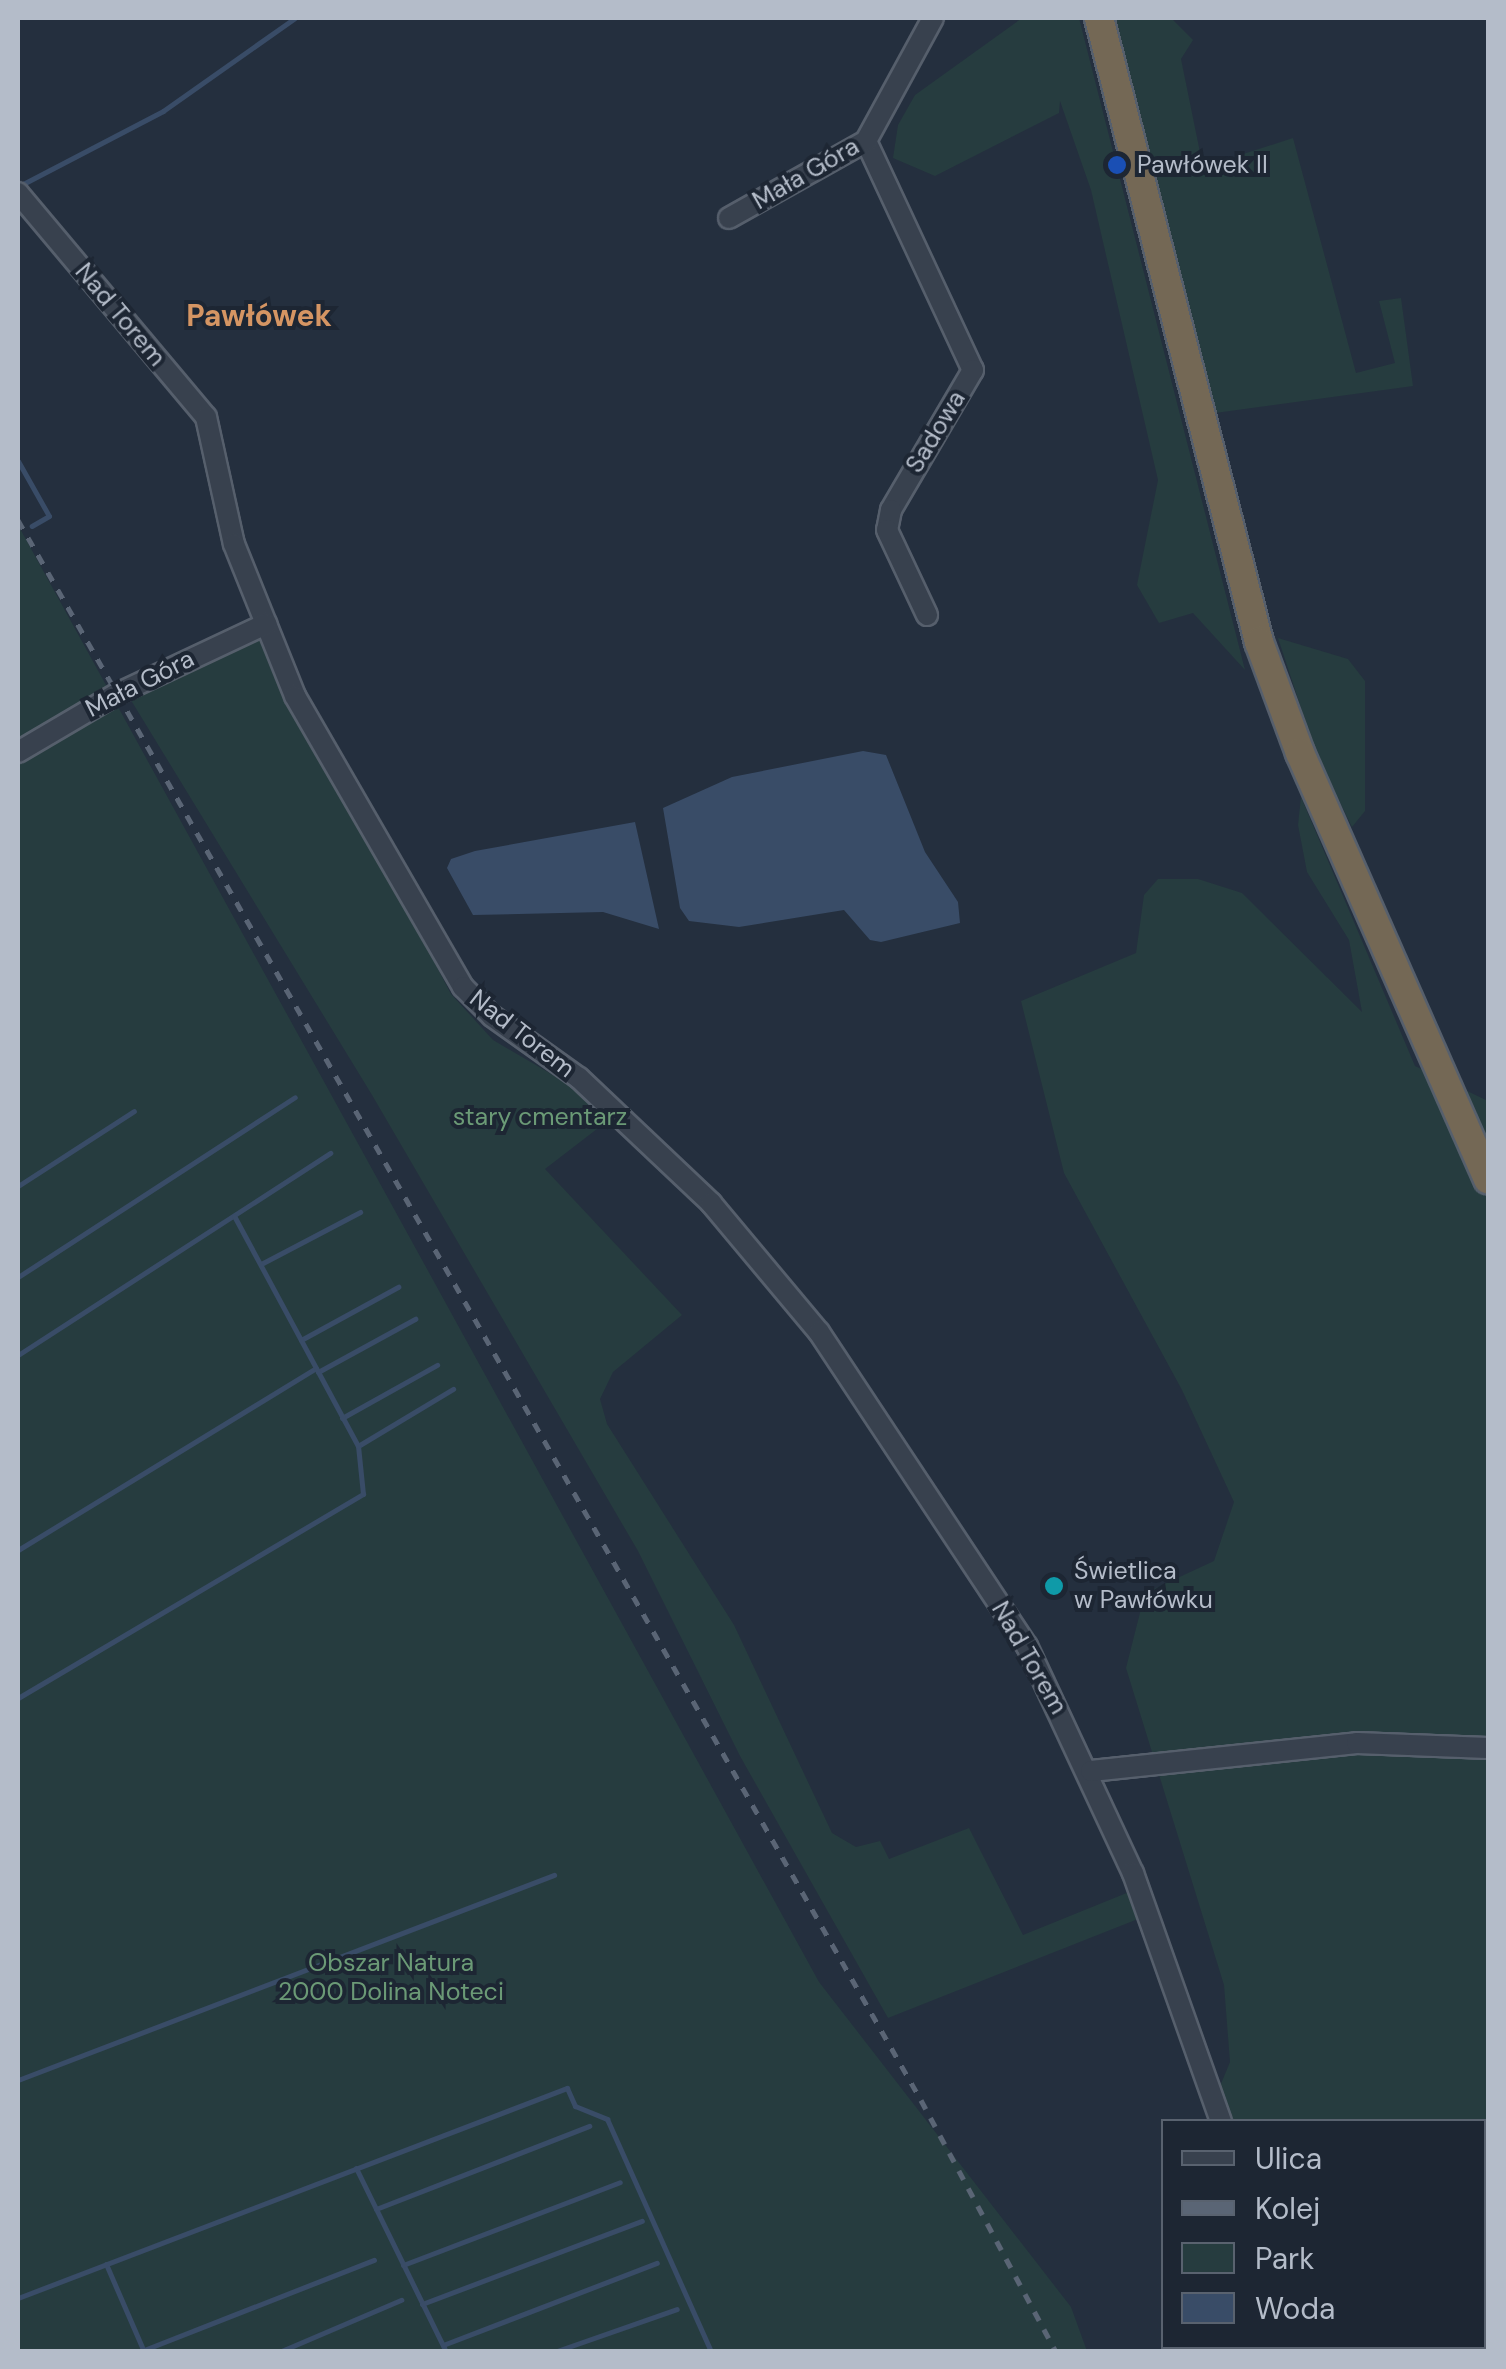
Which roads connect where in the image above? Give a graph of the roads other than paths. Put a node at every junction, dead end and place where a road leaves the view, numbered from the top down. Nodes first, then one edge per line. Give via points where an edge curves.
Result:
1 (933, 18) edge
2 (1099, 18) edge
3 (866, 142) junction
4 (18, 193) edge
5 (729, 218) dead end
6 (927, 615) dead end
7 (266, 624) junction
8 (18, 752) edge
9 (1488, 1179) edge
10 (1488, 1748) edge
11 (1091, 1771) junction
12 (1220, 2119) edge

1 - 3 street, Mała Góra
2 - 9 highway via 1258,642 1300,753
3 - 5 street, Mała Góra
3 - 6 street, Sadowa via 973,370 891,510 887,530
4 - 7 street, Nad Torem via 206,416 234,544
7 - 8 street, Mała Góra via 117,694
7 - 11 street, Nad Torem via 294,696 463,987 579,1078 711,1203 819,1332 1028,1646
10 - 11 street via 1357,1743
11 - 12 street, Nad Torem

